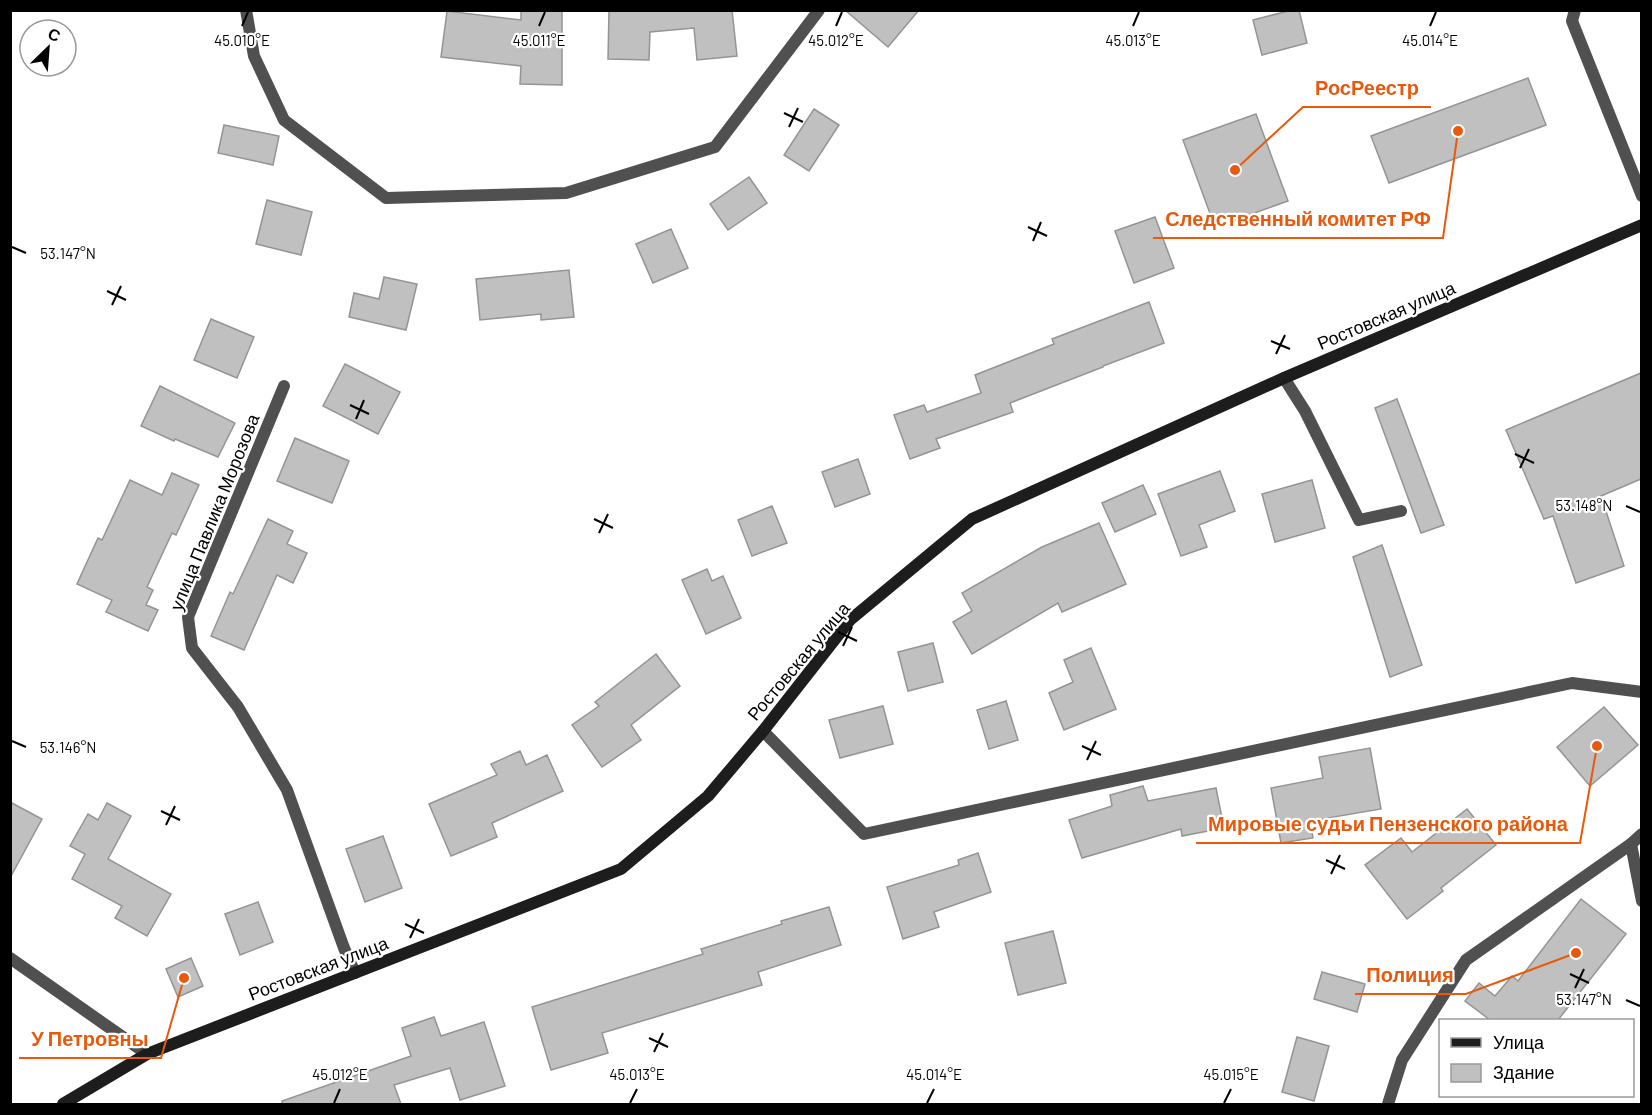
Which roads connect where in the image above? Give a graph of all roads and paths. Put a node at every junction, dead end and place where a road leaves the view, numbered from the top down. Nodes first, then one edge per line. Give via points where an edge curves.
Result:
1 (246, 10) edge
2 (819, 10) edge
3 (1575, 10) edge
4 (1641, 196) edge
5 (1641, 225) edge
6 (1284, 378) junction
7 (284, 386) dead end
8 (1401, 511) dead end
9 (1641, 692) edge
10 (763, 731) junction
11 (1641, 834) edge
12 (1631, 844) junction
13 (1641, 901) edge
14 (10, 958) edge
15 (355, 973) junction
16 (147, 1054) junction
17 (63, 1104) edge
18 (1388, 1104) edge

1 - 2 street via 254,56 284,120 386,198 566,193 715,147
3 - 4 street via 1572,21
5 - 6 street, Ростовская улица
6 - 8 street via 1305,411 1359,520
6 - 10 street, Ростовская улица via 972,519 850,620
7 - 15 street, улица Павлика Морозова via 188,617 192,648 238,707 287,790
9 - 10 street via 1572,682 864,834
10 - 15 street, Ростовская улица via 708,796 621,869
11 - 12 street
12 - 13 street
12 - 18 street via 1466,960 1402,1060
14 - 16 street
15 - 16 street, Ростовская улица
16 - 17 street, Ростовская улица

